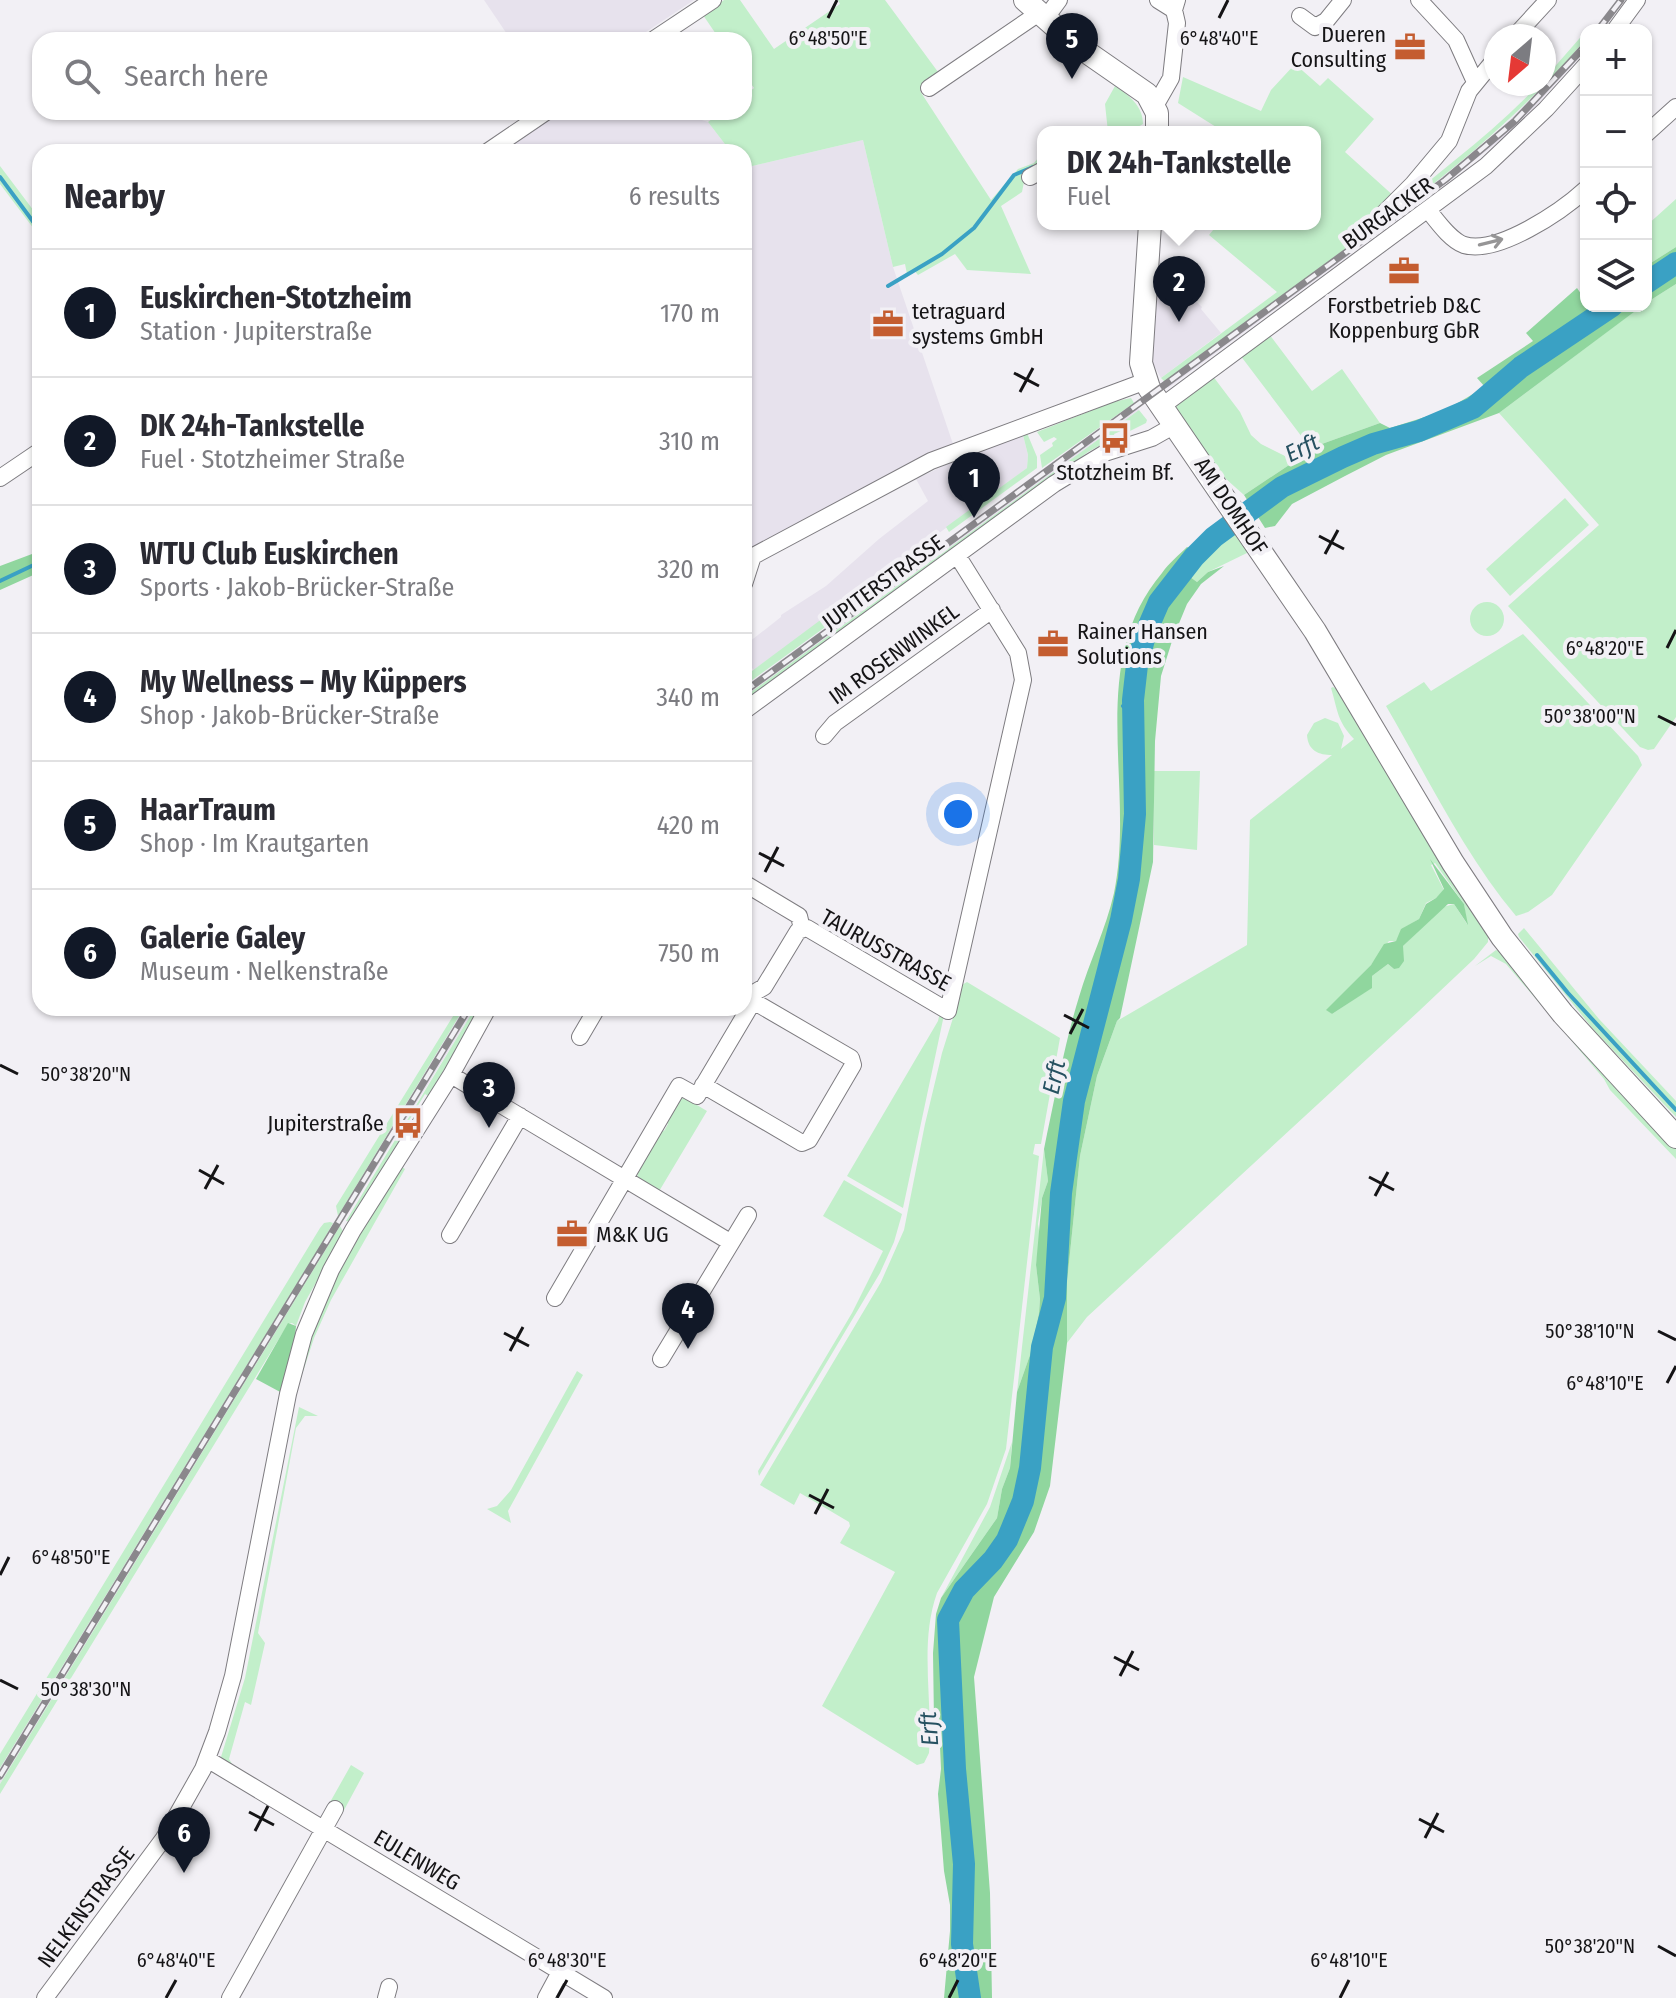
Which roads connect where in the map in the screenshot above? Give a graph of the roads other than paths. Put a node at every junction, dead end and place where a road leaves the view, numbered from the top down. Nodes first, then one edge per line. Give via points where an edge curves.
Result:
1 (713, 0) edge
2 (1059, 0) edge
3 (1158, 0) edge
4 (1343, 0) edge
5 (1419, 0) edge
6 (1548, 0) edge
7 (1637, 0) edge
8 (1175, 5) edge
9 (1036, 11) edge
10 (1300, 16) dead end
11 (1526, 24) edge
12 (1619, 24) edge
13 (665, 32) edge
14 (1580, 71) edge
15 (1484, 72) edge
16 (1475, 82) junction
17 (929, 88) dead end
18 (1149, 98) junction
19 (1676, 107) edge
20 (534, 120) edge
21 (1156, 126) edge
22 (1652, 129) edge
23 (499, 144) edge
24 (1580, 194) edge
25 (1428, 210) junction
26 (1384, 213) dead end
27 (1150, 230) edge
28 (1146, 381) junction
29 (1162, 406) junction
30 (1175, 425) junction
31 (32, 456) edge
32 (0, 478) edge
33 (957, 555) junction
34 (752, 557) edge
35 (992, 610) junction
36 (752, 705) edge
37 (824, 736) dead end
38 (752, 888) edge
39 (802, 929) junction
40 (752, 993) edge
41 (752, 995) edge
42 (484, 1016) edge
43 (592, 1016) edge
44 (739, 1016) edge
45 (580, 1037) dead end
46 (451, 1075) junction
47 (703, 1085) junction
48 (520, 1116) junction
49 (1676, 1137) edge
50 (625, 1179) junction
51 (748, 1215) dead end
52 (450, 1235) dead end
53 (730, 1242) junction
54 (555, 1298) dead end
55 (661, 1359) dead end
56 (207, 1759) junction
57 (335, 1809) dead end
58 (323, 1830) junction
59 (560, 1972) junction
60 (49, 1997) edge
61 (230, 1998) edge
62 (546, 1998) edge
63 (604, 1998) edge

1 - 13 street
2 - 9 street
3 - 8 street
4 - 10 street via 1315,27
5 - 16 street via 1456,40
6 - 11 street
7 - 12 street
8 - 18 street via 1171,78
9 - 17 street
9 - 18 main road
14 - 25 street, BURGACKER via 1498,155
15 - 16 street
16 - 26 street via 1449,141
18 - 21 main road
19 - 22 street
20 - 23 street
25 -> 24 street via 1458,242 1477,245 1531,227
25 - 29 street, BURGACKER
27 - 28 main road via 1141,363
28 - 29 main road, AM DOMHOF
28 - 34 street via 931,461
29 - 30 main road, AM DOMHOF
30 - 33 street, JUPITERSTRASSE via 1090,461
30 - 49 main road, AM DOMHOF via 1315,631 1502,937 1563,1014
31 - 32 street
33 - 35 street
33 - 36 street, JUPITERSTRASSE
35 - 37 street, IM ROSENWINKEL
35 - 39 street, TAURUSSTRASSE via 1018,653 1023,680 948,1011
38 - 39 street, TAURUSSTRASSE via 799,916
39 - 40 street, TAURUSSTRASSE via 764,987
41 - 47 street via 851,1058 853,1065 809,1140 802,1143
42 - 46 street
43 - 45 street
44 - 47 street, TAURUSSTRASSE
46 - 48 street
46 - 56 street via 353,1230 304,1334 233,1676
47 - 50 street via 697,1096 679,1086
48 - 50 street
48 - 52 street
50 - 53 street
50 - 54 street
51 - 53 street
53 - 55 street
56 - 58 street, EULENWEG
56 - 60 street, NELKENSTRASSE via 164,1838
57 - 58 street
58 - 59 street, EULENWEG
58 - 61 street
59 - 62 street
59 - 63 street, EULENWEG

